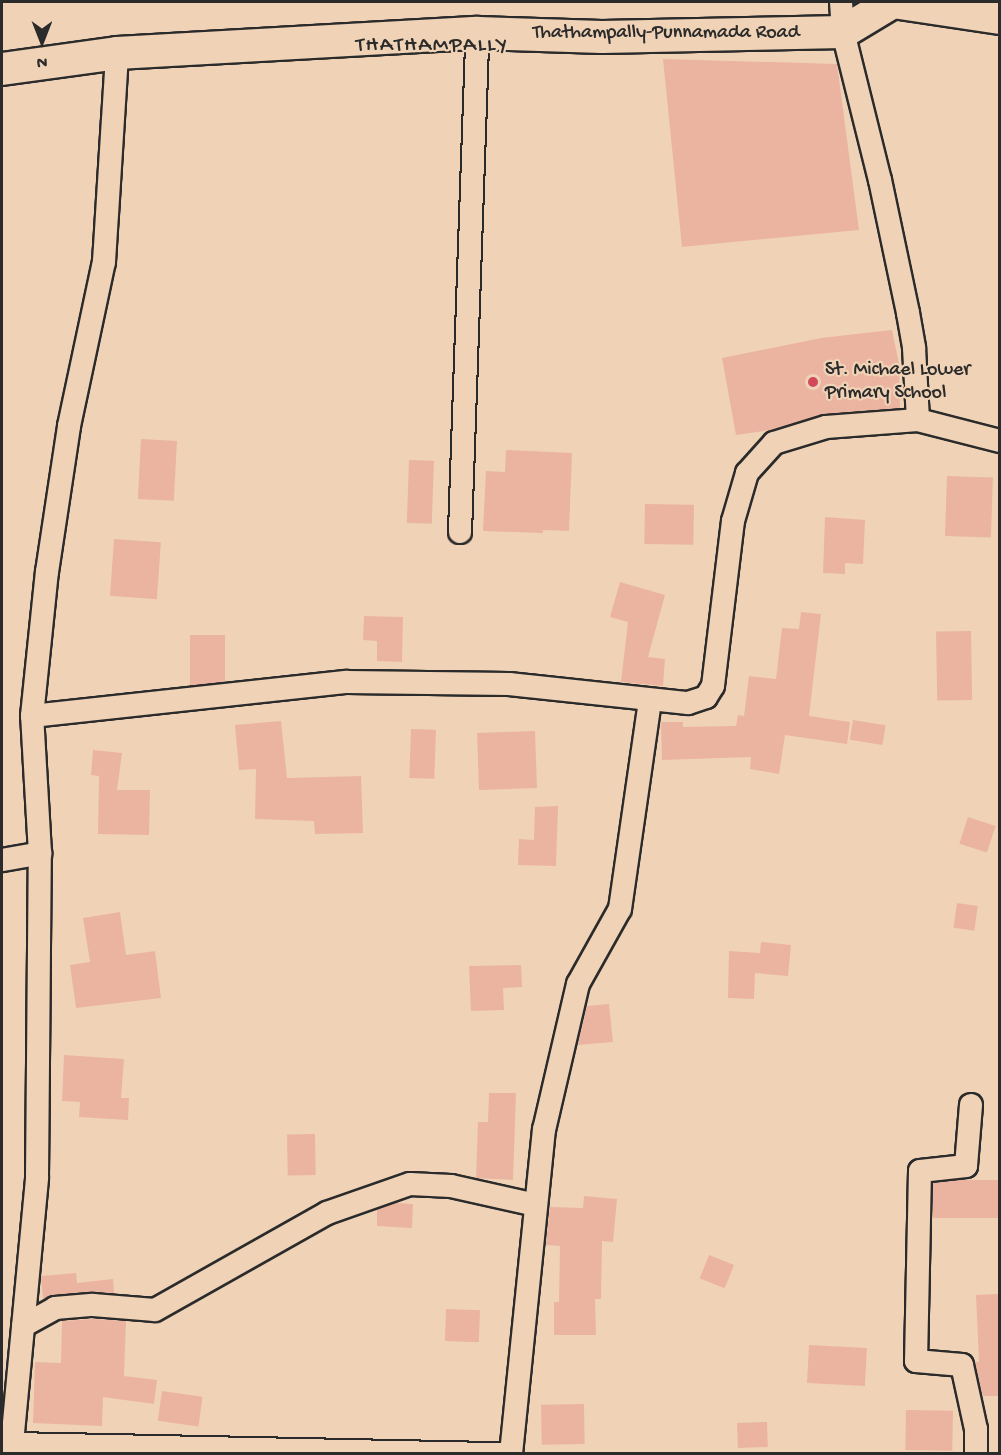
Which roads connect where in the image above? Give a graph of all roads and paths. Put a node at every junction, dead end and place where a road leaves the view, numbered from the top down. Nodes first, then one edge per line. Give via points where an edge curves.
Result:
1 (842, 17) edge
2 (999, 18) edge
3 (477, 33) junction
4 (117, 53) junction
5 (2, 69) edge
6 (918, 420) junction
7 (999, 441) edge
8 (460, 532) dead end
9 (650, 700) junction
10 (32, 716) junction
11 (40, 853) junction
12 (2, 860) edge
13 (971, 1105) dead end
14 (536, 1204) junction
15 (23, 1326) junction
16 (12, 1449) edge
17 (511, 1454) edge
18 (976, 1454) edge

1 - 2 main road, Thathampally-Punnamada Road via 893,2
1 - 3 main road, Thathampally-Punnamada Road via 602,37
1 - 6 street via 908,313
3 - 4 main road, Thathampally-Punnamada Road
3 - 8 street
4 - 5 main road, Thathampally-Punnamada Road
4 - 10 street via 104,262 69,426 47,572
6 - 7 street
6 - 9 street via 826,427 774,443 747,473 733,521 713,686 706,697 688,704
9 - 10 street via 509,684 347,682
9 - 14 street via 624,894 616,919 578,984 571,1005 544,1130
10 - 11 street
11 - 12 street
11 - 15 street via 37,1176
13 - 18 street via 966,1166 920,1171 916,1361 962,1365 976,1429
14 - 15 street via 451,1186 410,1184 327,1213 155,1310 93,1305 55,1308
14 - 17 street
15 - 16 street
16 - 17 street

